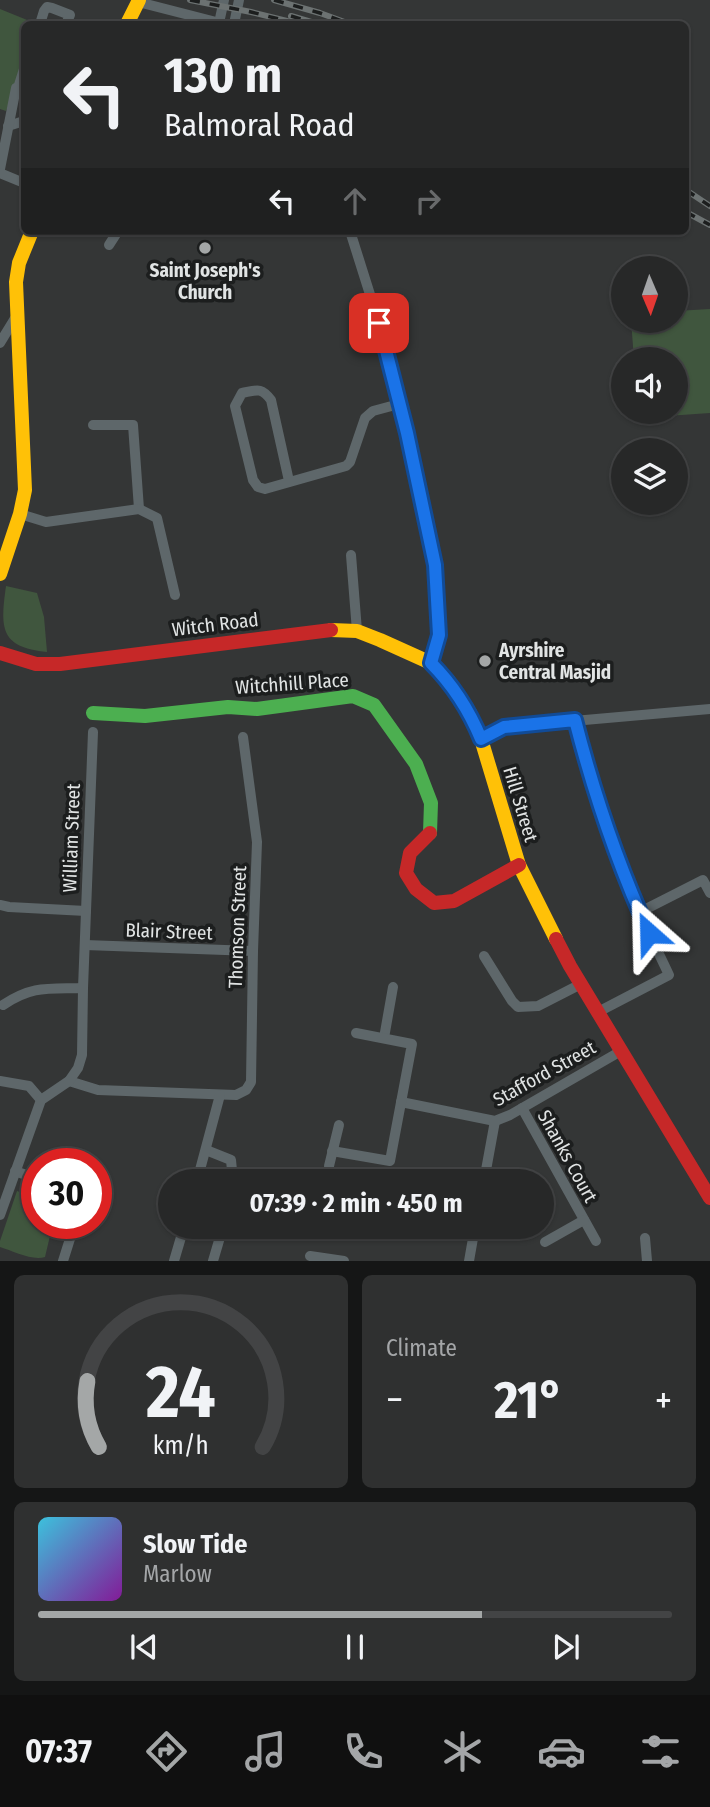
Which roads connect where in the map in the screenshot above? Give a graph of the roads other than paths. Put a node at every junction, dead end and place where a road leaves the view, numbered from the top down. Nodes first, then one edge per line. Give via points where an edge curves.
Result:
1 (224, 0) edge
2 (239, 0) edge
3 (138, 1) edge
4 (41, 21) edge
5 (67, 21) edge
6 (128, 21) edge
7 (202, 21) edge
8 (221, 21) edge
9 (235, 21) edge
10 (21, 90) edge
11 (21, 122) edge
12 (8, 126) junction
13 (0, 171) edge
14 (21, 182) edge
15 (30, 235) edge
16 (115, 235) edge
17 (351, 235) edge
18 (109, 244) dead end
19 (17, 315) junction
20 (0, 343) edge
21 (399, 404) junction
22 (93, 425) dead end
23 (289, 481) junction
24 (139, 509) junction
25 (20, 514) junction
26 (351, 555) dead end
27 (0, 574) edge
28 (175, 595) dead end
29 (357, 631) junction
30 (2, 651) edge
31 (431, 663) junction
32 (710, 709) edge
33 (93, 713) dead end
34 (575, 720) junction
35 (93, 732) dead end
36 (243, 737) dead end
37 (481, 739) junction
38 (519, 865) junction
39 (710, 893) edge
40 (0, 905) edge
41 (86, 911) junction
42 (640, 912) junction
43 (85, 945) junction
44 (253, 951) junction
45 (484, 956) dead end
46 (581, 984) junction
47 (393, 986) dead end
48 (83, 988) junction
49 (3, 1004) dead end
50 (598, 1012) junction
51 (356, 1033) dead end
52 (384, 1038) junction
53 (621, 1051) junction
54 (0, 1081) edge
55 (69, 1081) junction
56 (220, 1095) junction
57 (41, 1100) junction
58 (401, 1102) junction
59 (522, 1108) junction
60 (495, 1121) junction
61 (339, 1125) dead end
62 (206, 1150) junction
63 (332, 1151) junction
64 (329, 1166) dead end
65 (200, 1169) edge
66 (232, 1169) edge
67 (486, 1169) edge
68 (15, 1171) junction
69 (21, 1173) edge
70 (710, 1199) edge
71 (1, 1210) edge
72 (584, 1220) junction
73 (645, 1238) dead end
74 (70, 1239) edge
75 (180, 1239) edge
76 (220, 1239) edge
77 (473, 1239) edge
78 (596, 1241) dead end
79 (545, 1242) dead end
80 (310, 1256) dead end
81 (63, 1261) edge
82 (174, 1261) edge
83 (214, 1261) edge
84 (344, 1261) edge
85 (469, 1261) edge
86 (647, 1261) edge

1 - 8 street
2 - 9 street
3 - 6 main road
3 - 7 street
4 - 5 street via 47,7 70,15
10 - 12 street via 16,88
11 - 12 street
12 - 13 street
13 - 14 street
15 - 19 main road via 19,263
16 - 18 street
17 - 21 street
19 - 20 street
19 - 25 main road via 25,490
21 - 23 street via 365,418 345,466
21 - 31 street via 435,565 439,635
22 - 24 street via 134,425
23 - 23 street via 271,400 257,390 242,393 235,406 253,480 265,489
24 - 25 street via 46,522
24 - 28 street via 158,518
25 - 27 main road
26 - 29 street
29 - 30 main road, Witch Road via 326,630 60,664 36,664
29 - 31 main road, Witch Road
31 - 37 main road, Hill Street via 463,702
32 - 34 street
33 - 38 main road, Witchhill Place via 145,716 228,707 257,709 353,696 374,705 392,729 416,764 431,803 430,832 411,853 406,873 416,889 434,903 454,901
34 - 37 street via 504,727
34 - 42 street via 606,825
35 - 41 street, William Street
36 - 44 street, Thomson Street via 257,842
37 - 38 main road, Hill Street
38 - 46 main road, Hill Street
39 - 42 street via 703,880
40 - 41 street
41 - 43 street, William Street
42 - 50 street via 669,975
43 - 44 street, Blair Street
43 - 48 street, William Street
44 - 56 street, Thomson Street via 251,1082 236,1095
45 - 46 street via 518,1007 538,1006
46 - 50 main road, Hill Street
47 - 52 street
48 - 49 street via 33,989
48 - 55 street, William Street via 82,1055
50 - 53 main road, Hill Street
51 - 52 street
52 - 58 street via 412,1044
53 - 59 street, Stafford Street
53 - 70 main road, Hill Street
54 - 57 street via 29,1086
55 - 56 street via 99,1090
55 - 57 street
56 - 62 street
57 - 68 street
58 - 60 street, Stafford Street
58 - 63 street via 390,1161
59 - 60 street, Stafford Street
59 - 72 street, Shanks Court
60 - 67 street
61 - 63 street
62 - 65 street
62 - 66 street via 231,1160
63 - 64 street
68 - 69 street
68 - 71 street
72 - 78 street, Shanks Court
72 - 79 street, Shanks Court
73 - 86 street
74 - 81 street
75 - 82 street
76 - 83 street
77 - 85 street
80 - 84 street

